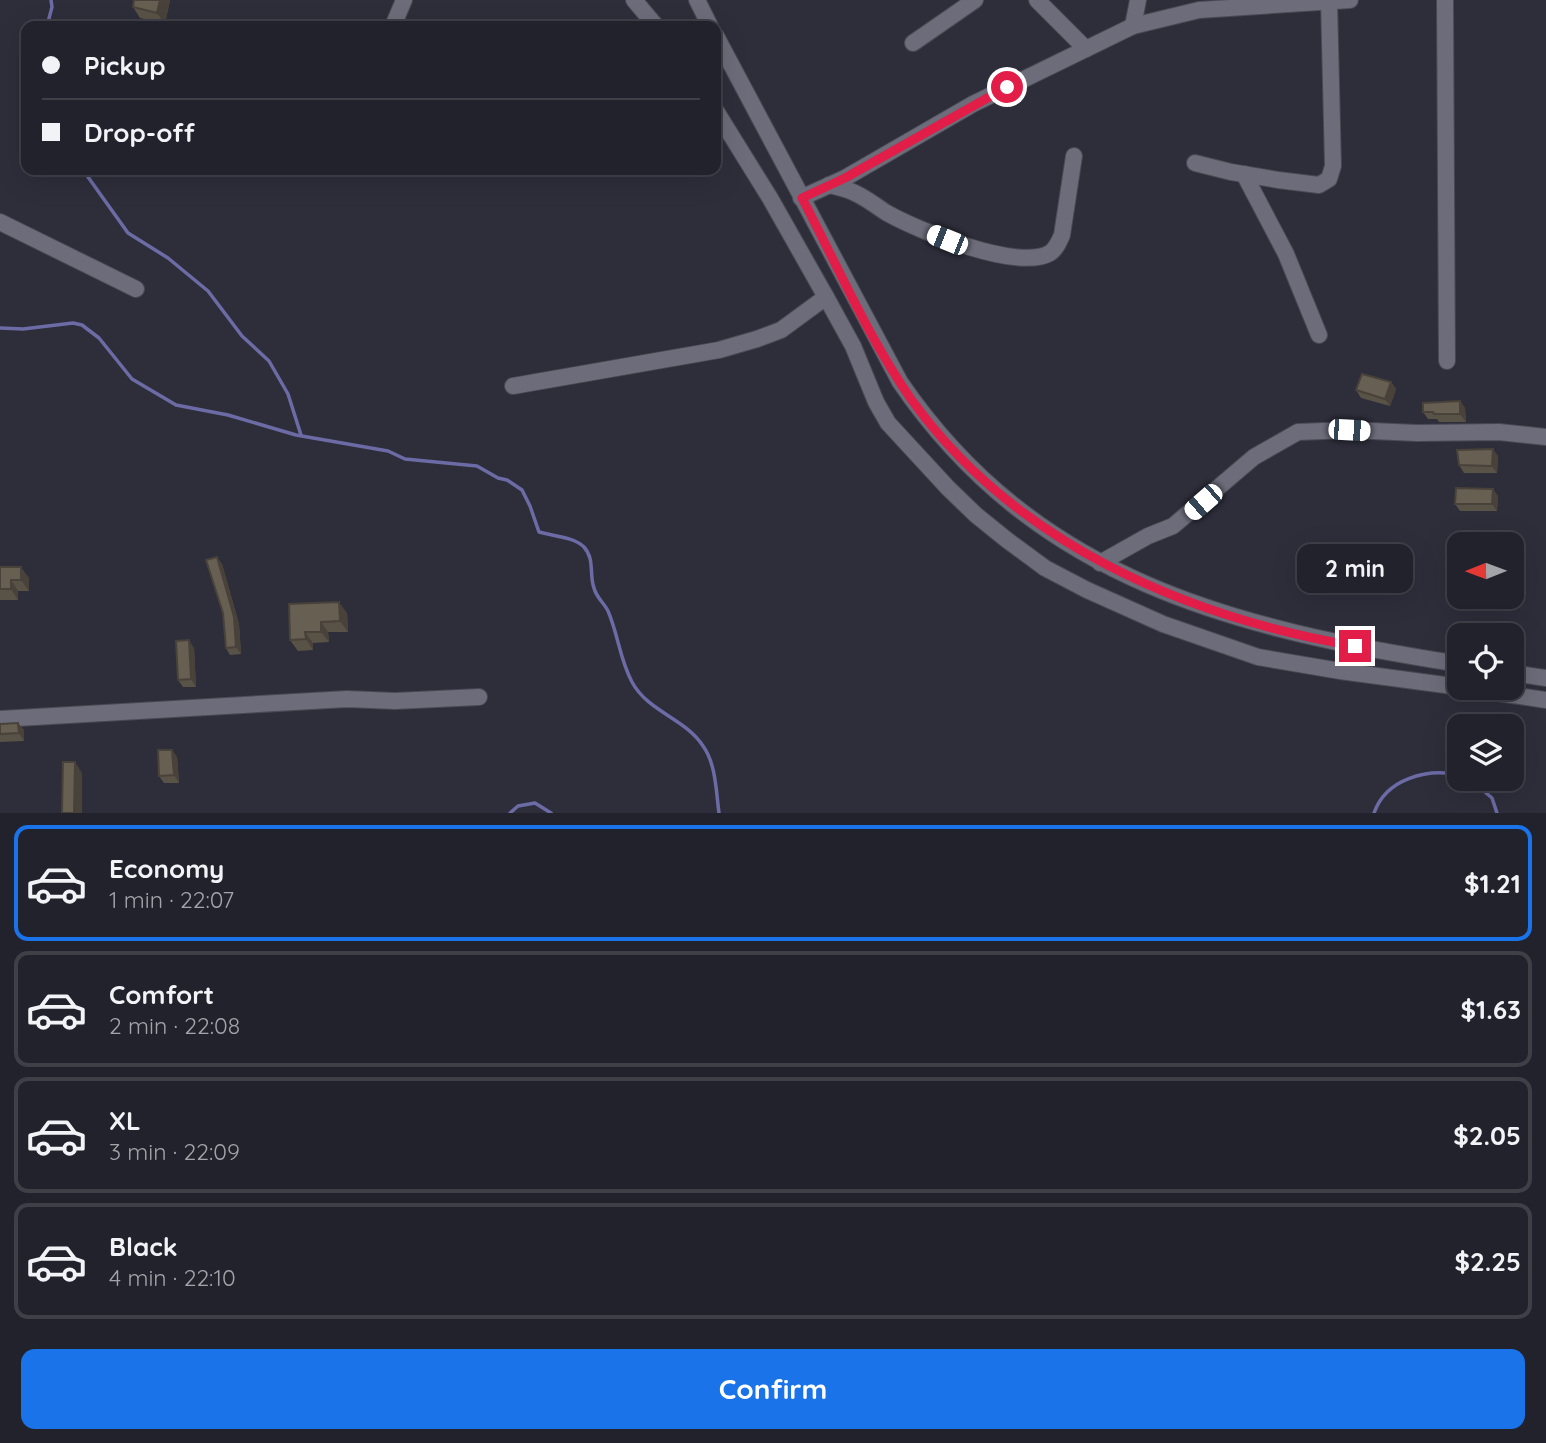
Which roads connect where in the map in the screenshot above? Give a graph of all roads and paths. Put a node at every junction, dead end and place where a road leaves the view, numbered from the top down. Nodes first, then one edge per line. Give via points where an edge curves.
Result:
1 (404, 0) edge
2 (635, 0) edge
3 (697, 0) edge
4 (975, 0) edge
5 (1037, 0) edge
6 (1138, 0) edge
7 (1350, 0) edge
8 (1445, 0) edge
9 (1329, 1) edge
10 (396, 21) edge
11 (652, 21) edge
12 (708, 21) edge
13 (1133, 26) junction
14 (913, 43) dead end
15 (721, 45) edge
16 (1086, 48) junction
17 (721, 119) edge
18 (1074, 156) dead end
19 (1195, 163) dead end
20 (1244, 174) junction
21 (830, 185) junction
22 (802, 198) junction
23 (0, 222) edge
24 (136, 289) dead end
25 (827, 297) junction
26 (1318, 335) dead end
27 (1447, 361) dead end
28 (513, 386) dead end
29 (1546, 437) edge
30 (1100, 563) junction
31 (1447, 662) edge
32 (1524, 675) edge
33 (1546, 678) edge
34 (1447, 685) edge
35 (479, 697) dead end
36 (1524, 697) edge
37 (1546, 700) edge
38 (0, 719) edge

1 - 10 street
2 - 11 street
3 - 12 street
4 - 14 street
5 - 16 street
6 - 13 street
7 - 9 street
8 - 27 street
9 - 13 street via 1199,10
9 - 20 street via 1332,173 1320,185
13 - 16 street
15 - 22 street
16 - 21 street via 973,104
17 - 25 street
18 - 21 street via 1062,235 1050,253 1037,257 1000,254 947,240 851,191
19 - 20 street
20 - 26 street via 1286,254
21 - 22 street
22 - 30 street via 887,361 929,421 989,485 1042,527
23 - 24 street
25 - 28 street via 781,330 719,350
25 - 34 street via 888,423 976,515 1045,568 1163,624 1258,657
29 - 30 street via 1499,432 1297,432 1254,457 1173,526
30 - 31 street via 1161,592 1271,628
32 - 33 street
35 - 38 street via 322,700
36 - 37 street

